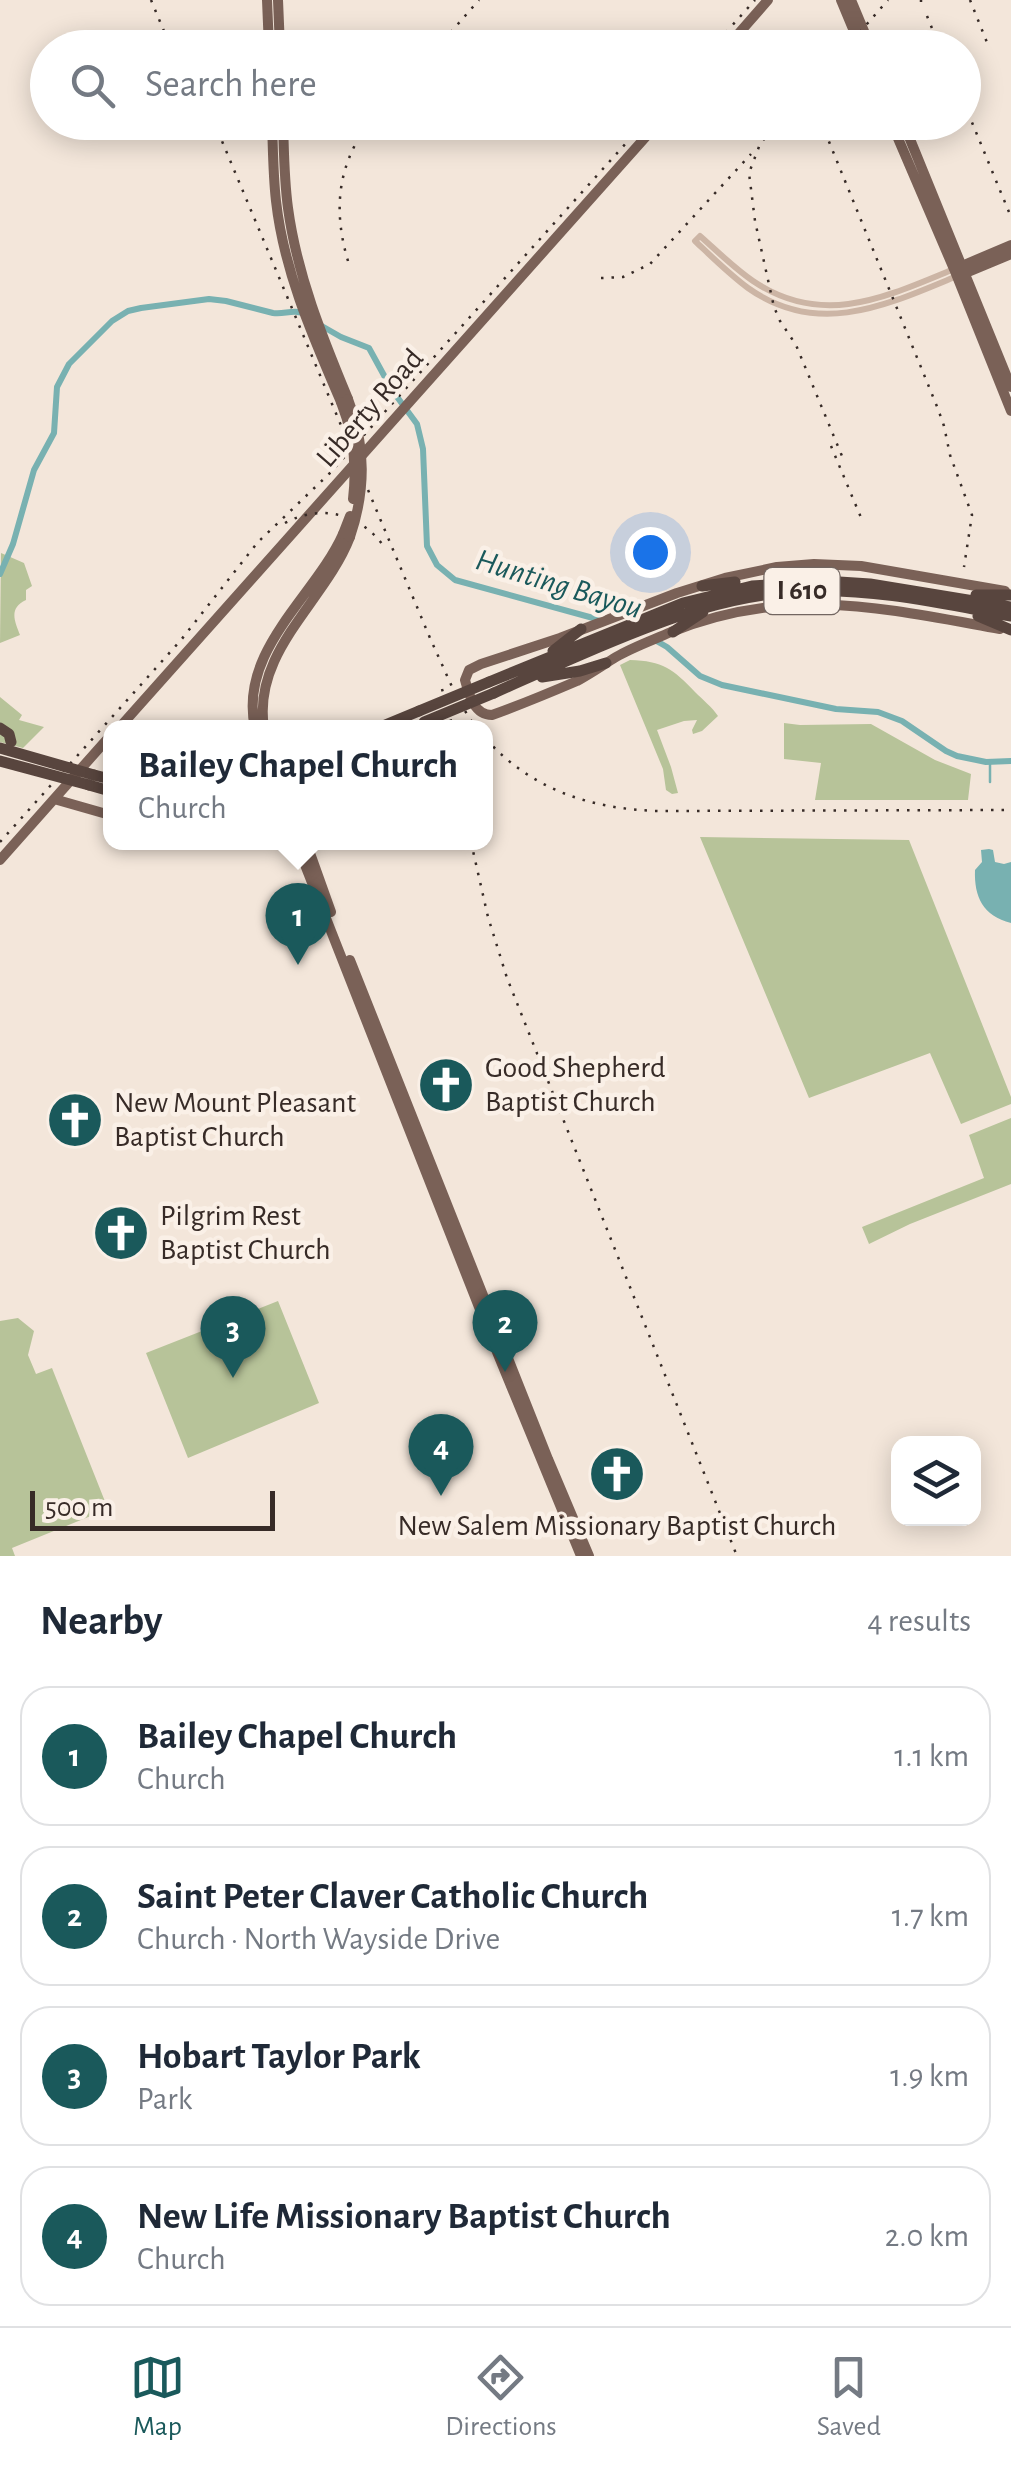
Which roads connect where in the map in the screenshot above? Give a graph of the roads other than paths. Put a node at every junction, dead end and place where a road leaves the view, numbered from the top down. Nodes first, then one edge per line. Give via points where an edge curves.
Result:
1 (267, 0) edge
2 (278, 0) edge
3 (768, 0) edge
4 (841, 0) edge
5 (851, 0) edge
6 (268, 30) edge
7 (279, 30) edge
8 (742, 30) edge
9 (853, 30) edge
10 (864, 30) edge
11 (273, 140) edge
12 (283, 140) edge
13 (642, 140) edge
14 (900, 140) edge
15 (908, 140) edge
16 (919, 177) junction
17 (697, 238) dead end
18 (1011, 245) edge
19 (1011, 254) edge
20 (959, 271) junction
21 (1007, 385) edge
22 (345, 400) junction
23 (1011, 412) edge
24 (347, 536) junction
25 (779, 582) junction
26 (702, 586) junction
27 (1011, 594) edge
28 (946, 596) junction
29 (725, 602) junction
30 (1011, 606) edge
31 (962, 607) junction
32 (1011, 616) edge
33 (641, 624) junction
34 (586, 627) junction
35 (1011, 630) edge
36 (669, 634) junction
37 (613, 636) junction
38 (606, 663) junction
39 (532, 664) junction
40 (562, 674) junction
41 (524, 679) junction
42 (580, 680) junction
43 (492, 688) junction
44 (421, 716) junction
45 (126, 720) edge
46 (255, 720) edge
47 (264, 720) edge
48 (405, 720) edge
49 (417, 720) edge
50 (0, 728) edge
51 (103, 744) edge
52 (6, 745) edge
53 (94, 754) junction
54 (103, 756) edge
55 (1, 768) edge
56 (103, 779) edge
57 (92, 780) junction
58 (103, 787) edge
59 (54, 799) junction
60 (103, 813) edge
61 (299, 850) edge
62 (309, 850) edge
63 (0, 860) edge
64 (538, 1443) junction
65 (581, 1556) edge
66 (590, 1556) edge

1 - 6 main road
2 - 7 main road
3 - 8 main road
4 - 9 main road
5 - 10 main road
11 - 22 main road via 290,270
12 - 22 main road via 292,232
13 - 45 main road, Liberty Road
14 - 16 main road
15 - 16 main road
16 - 20 main road
17 - 20 street via 759,285 808,308 903,294
18 - 20 main road
19 - 20 main road
20 - 21 main road
21 - 23 main road
22 - 24 main road, bridge via 355,472
24 - 46 main road via 262,661
24 - 47 main road via 336,568 275,655 264,690
25 - 26 highway
25 - 28 highway, I 610 via 870,584
25 - 33 highway, I 610 via 701,597
26 - 27 main road via 764,569 838,564
26 - 34 main road
27 - 28 highway
28 - 30 highway, I 610
29 - 31 highway, I 610 via 846,591
29 - 33 highway, I 610
29 - 36 highway
31 - 32 highway, I 610
31 - 35 highway
33 - 37 highway, I 610
34 - 39 highway
34 - 42 main road via 481,664 465,680 476,708 488,716
35 - 36 main road via 810,603 729,614
36 - 38 main road
37 - 39 highway, I 610
37 - 41 highway, I 610
38 - 40 highway
38 - 42 main road
39 - 43 highway, I 610
40 - 41 highway
40 - 42 highway
41 - 43 highway, I 610
43 - 44 highway, I 610, bridge
44 - 48 highway, I 610
44 - 49 highway, I 610
50 - 52 highway via 10,734
51 - 53 main road
52 - 55 main road
52 - 57 highway, bridge
53 - 54 main road
53 - 59 main road
55 - 57 highway, bridge
56 - 57 highway
57 - 58 highway
59 - 60 main road
59 - 63 main road
61 - 64 main road
62 - 64 main road
64 - 65 main road
64 - 66 main road

